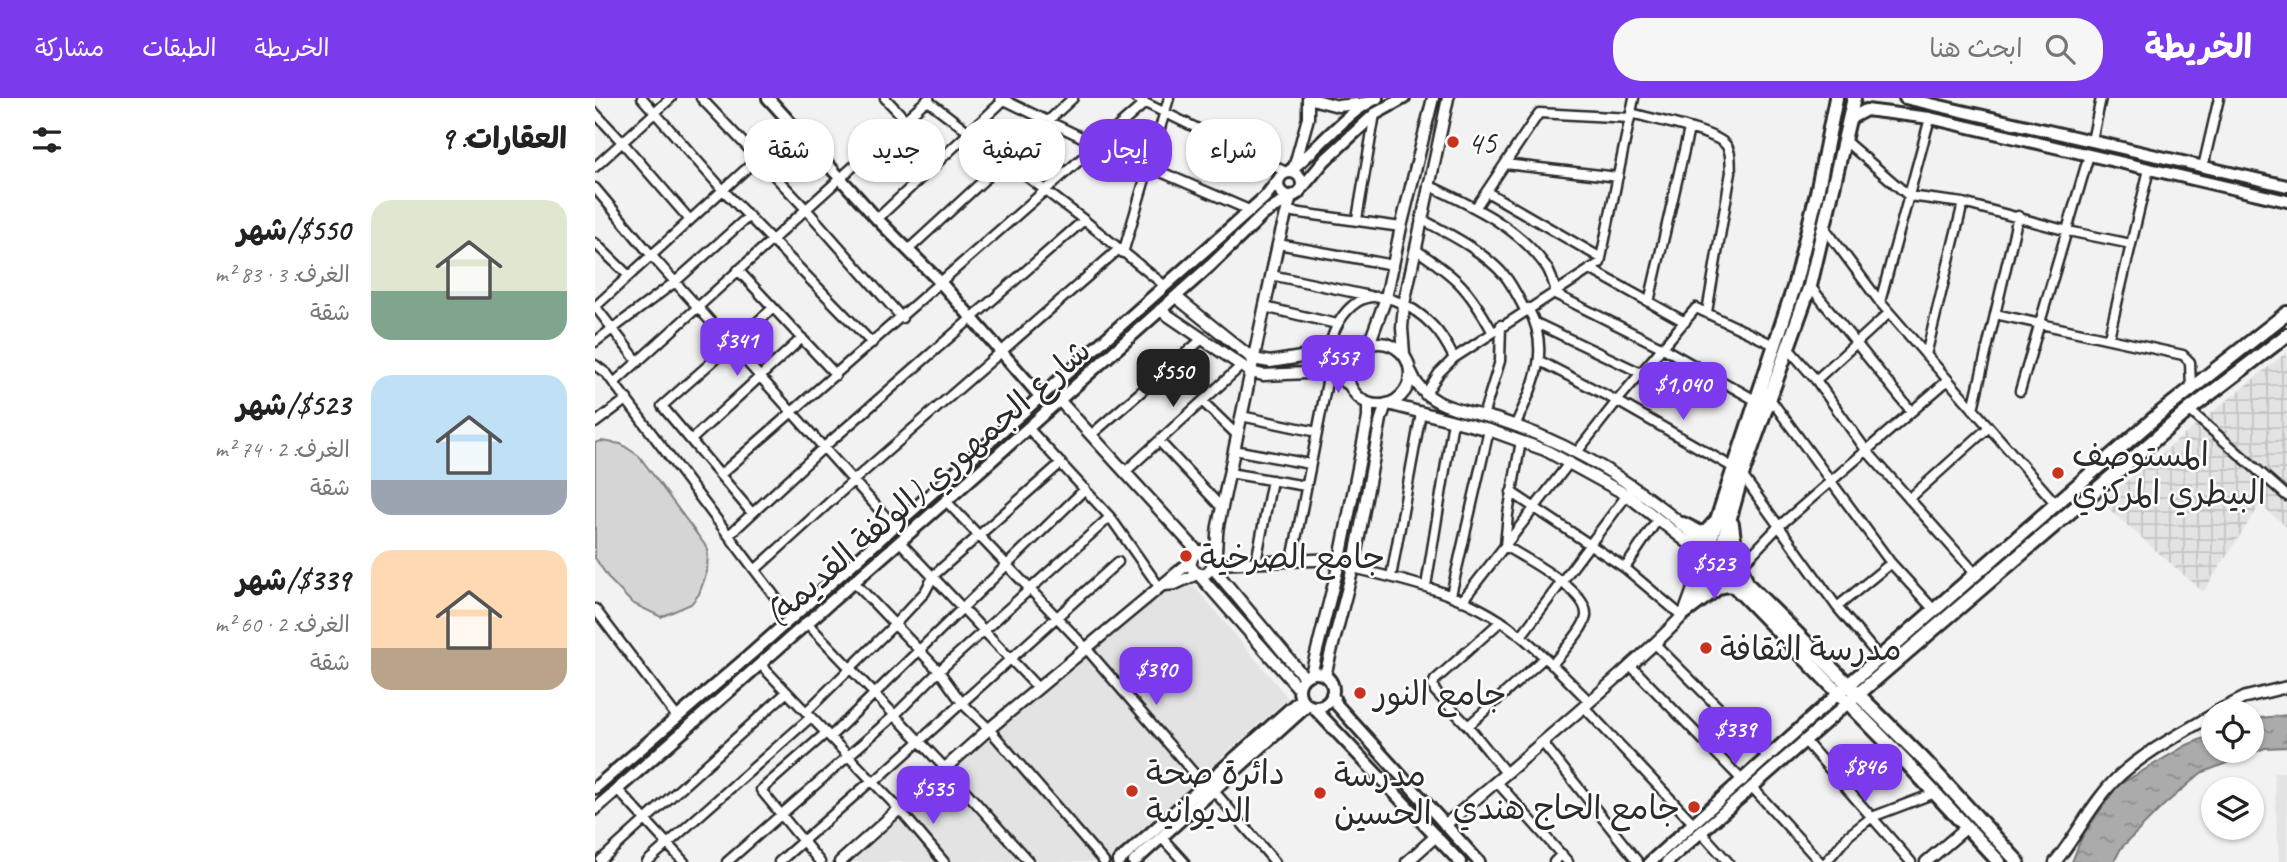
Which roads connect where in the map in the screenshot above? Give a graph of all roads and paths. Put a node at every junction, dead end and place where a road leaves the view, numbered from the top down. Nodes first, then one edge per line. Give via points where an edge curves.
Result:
1 (642, 98) edge
2 (671, 98) edge
3 (701, 98) edge
4 (768, 98) edge
5 (885, 98) edge
6 (1073, 98) edge
7 (1135, 98) edge
8 (1169, 98) edge
9 (1308, 98) edge
10 (1377, 98) edge
11 (1404, 98) edge
12 (1433, 98) edge
13 (1448, 98) edge
14 (1634, 98) edge
15 (1826, 98) edge
16 (1836, 98) edge
17 (1854, 98) edge
18 (1905, 98) edge
19 (2101, 98) edge
20 (2217, 98) edge
21 (928, 99) edge
22 (1004, 99) edge
23 (1938, 101) edge
24 (1145, 103) junction
25 (1366, 103) junction
26 (1165, 111) junction
27 (656, 112) junction
28 (595, 113) edge
29 (1833, 113) junction
30 (1375, 114) junction
31 (1631, 116) junction
32 (1930, 118) junction
33 (787, 119) edge
34 (905, 119) joint
35 (983, 119) edge
36 (1041, 119) edge
37 (1050, 119) edge
38 (1126, 119) edge
39 (1163, 119) edge
40 (1848, 123) junction
41 (959, 124) edge
42 (1689, 129) junction
43 (959, 141) edge
44 (2092, 141) junction
45 (623, 143) junction
46 (744, 143) edge
47 (1827, 143) junction
48 (1844, 143) junction
49 (2126, 149) junction
50 (2089, 155) junction
51 (1079, 159) edge
52 (2122, 163) junction
53 (1505, 164) junction
54 (595, 167) edge
55 (2203, 167) junction
56 (2149, 169) junction
57 (744, 171) edge
58 (834, 171) edge
59 (848, 171) edge
60 (1288, 172) junction
61 (1172, 177) edge
62 (1618, 177) junction
63 (840, 178) junction
64 (781, 182) edge
65 (982, 182) edge
66 (1035, 182) edge
67 (1143, 182) edge
68 (1429, 185) junction
69 (2287, 186) edge
70 (595, 188) edge
71 (723, 190) junction
72 (1045, 190) junction
73 (1487, 192) junction
74 (1294, 194) junction
75 (1909, 196) junction
76 (2287, 201) edge
77 (1963, 203) junction
78 (1476, 207) junction
79 (805, 208) junction
80 (1249, 211) junction
81 (1286, 211) junction
82 (749, 216) junction
83 (2018, 216) junction
84 (877, 219) junction
85 (1357, 219) junction
86 (1421, 219) junction
87 (690, 220) junction
88 (1084, 220) junction
89 (1401, 227) junction
90 (1824, 227) junction
91 (2068, 231) junction
92 (771, 239) junction
93 (595, 243) edge
94 (1278, 244) junction
95 (2131, 244) junction
96 (1415, 249) junction
97 (908, 250) junction
98 (1121, 251) junction
99 (651, 255) junction
100 (1601, 258) junction
101 (1393, 265) junction
102 (1590, 269) junction
103 (738, 270) junction
104 (1271, 275) junction
105 (629, 276) junction
106 (675, 282) junction
107 (941, 284) junction
108 (1164, 285) junction
109 (1810, 286) junction
110 (1554, 292) junction
111 (1373, 296) junction
112 (1175, 297) junction
113 (1386, 298) junction
114 (1649, 302) junction
115 (1880, 302) junction
116 (1404, 304) junction
117 (595, 306) edge
118 (698, 307) junction
119 (1264, 307) junction
120 (773, 308) junction
121 (1527, 309) junction
122 (1160, 310) junction
123 (1707, 312) junction
124 (1889, 313) junction
125 (2287, 313) edge
126 (1995, 314) junction
127 (902, 318) junction
128 (971, 318) junction
129 (1685, 322) junction
130 (1536, 323) junction
131 (2039, 323) junction
132 (1337, 324) junction
133 (1501, 325) junction
134 (614, 330) junction
135 (1492, 331) junction
136 (2287, 335) edge
137 (2109, 337) junction
138 (802, 338) junction
139 (1201, 340) junction
140 (595, 342) edge
141 (1855, 343) junction
142 (732, 344) junction
143 (872, 344) junction
144 (2245, 345) junction
145 (1366, 346) junction
146 (1781, 346) junction
147 (1663, 348) junction
148 (1001, 351) junction
149 (1327, 354) junction
150 (1404, 354) junction
151 (1926, 355) junction
152 (1454, 358) junction
153 (2256, 358) junction
154 (1253, 359) junction
155 (1540, 361) junction
156 (638, 362) junction
157 (595, 365) edge
158 (1246, 369) junction
159 (1329, 372) junction
160 (1411, 372) junction
161 (1641, 373) junction
162 (836, 375) junction
163 (1063, 375) junction
164 (761, 376) junction
165 (1816, 380) junction
166 (1948, 380) junction
167 (614, 383) junction
168 (1350, 385) junction
169 (1074, 387) junction
170 (2191, 388) junction
171 (2020, 391) dead end
172 (1425, 395) junction
173 (1040, 396) junction
174 (627, 400) junction
175 (1059, 400) junction
176 (1755, 400) junction
177 (1771, 400) junction
178 (1617, 401) junction
179 (1203, 402) junction
180 (1368, 403) junction
181 (1387, 404) junction
182 (1973, 409) junction
183 (2189, 410) junction
184 (1912, 411) junction
185 (793, 412) junction
186 (1421, 413) junction
187 (1241, 416) junction
188 (1483, 416) junction
189 (1453, 421) junction
190 (595, 423) edge
191 (1515, 426) junction
192 (1005, 427) junction
193 (1028, 428) junction
194 (1989, 428) junction
195 (1489, 430) junction
196 (1317, 432) junction
197 (1091, 434) junction
198 (1237, 436) junction
199 (1016, 439) junction
200 (691, 440) junction
201 (1521, 440) junction
202 (1159, 441) junction
203 (824, 447) junction
204 (1234, 450) junction
205 (1866, 450) junction
206 (1577, 452) junction
207 (1570, 462) junction
208 (1061, 463) junction
209 (1310, 464) junction
210 (1738, 471) junction
211 (1125, 472) junction
212 (1229, 473) junction
213 (720, 475) junction
214 (1272, 480) junction
215 (853, 481) junction
216 (1831, 481) junction
217 (1306, 486) junction
218 (1085, 489) junction
219 (1511, 492) junction
220 (1627, 495) junction
221 (2287, 496) edge
222 (1909, 499) junction
223 (946, 501) junction
224 (1734, 504) junction
225 (2056, 504) junction
226 (1221, 508) junction
227 (1535, 508) junction
228 (752, 513) junction
229 (1110, 517) junction
230 (1718, 517) junction
231 (1658, 519) junction
232 (1683, 524) junction
233 (894, 526) junction
234 (1218, 526) junction
235 (1779, 527) junction
236 (729, 535) junction
237 (979, 535) junction
238 (900, 542) junction
239 (1590, 543) junction
240 (1505, 546) junction
241 (1707, 551) junction
242 (1199, 552) junction
243 (1341, 559) junction
244 (1292, 560) junction
245 (1718, 561) junction
246 (1118, 562) dead end
247 (1190, 562) junction
248 (1256, 562) junction
249 (1891, 563) junction
250 (1007, 564) junction
251 (1214, 565) junction
252 (1353, 568) junction
253 (1625, 568) junction
254 (1738, 569) junction
255 (755, 570) junction
256 (1975, 573) junction
257 (1198, 574) junction
258 (934, 575) junction
259 (1391, 577) junction
260 (853, 581) junction
261 (1561, 582) junction
262 (1162, 586) junction
263 (1426, 586) junction
264 (1737, 588) junction
265 (1030, 589) junction
266 (1451, 595) junction
267 (1462, 601) junction
268 (1837, 607) junction
269 (963, 608) junction
270 (595, 609) edge
271 (1934, 610) junction
272 (1683, 615) junction
273 (1057, 616) junction
274 (791, 618) junction
275 (1501, 621) junction
276 (806, 622) junction
277 (895, 624) junction
278 (984, 631) junction
279 (1521, 636) junction
280 (1654, 643) junction
281 (1085, 647) junction
282 (919, 650) junction
283 (1544, 658) junction
284 (1879, 658) junction
285 (1011, 659) junction
286 (760, 664) junction
287 (1552, 665) junction
288 (1630, 665) junction
289 (851, 668) junction
290 (939, 671) junction
291 (1325, 675) junction
292 (1308, 676) junction
293 (2287, 687) edge
294 (1038, 688) junction
295 (787, 692) junction
296 (1848, 693) junction
297 (875, 694) junction
298 (1332, 694) junction
299 (1305, 700) junction
300 (2240, 700) edge
301 (962, 703) junction
302 (1587, 704) junction
303 (809, 715) junction
304 (895, 715) junction
305 (677, 718) junction
306 (2201, 722) edge
307 (667, 726) junction
308 (1468, 726) junction
309 (989, 729) junction
310 (828, 735) junction
311 (676, 738) junction
312 (920, 741) junction
313 (1805, 741) junction
314 (1542, 742) junction
315 (848, 757) junction
316 (1769, 758) junction
317 (945, 768) junction
318 (1506, 773) junction
319 (1496, 781) junction
320 (872, 782) junction
321 (1747, 784) junction
322 (595, 788) edge
323 (1209, 788) junction
324 (618, 790) junction
325 (1935, 793) junction
326 (595, 809) edge
327 (899, 809) junction
328 (781, 816) junction
329 (1872, 817) junction
330 (646, 821) junction
331 (1445, 825) junction
332 (1967, 827) junction
333 (1697, 828) junction
334 (1436, 836) junction
335 (1162, 838) junction
336 (802, 842) junction
337 (667, 844) junction
338 (1562, 854) junction
339 (600, 858) edge
340 (647, 862) edge
341 (684, 862) edge
342 (727, 862) edge
343 (779, 862) edge
344 (820, 862) edge
345 (840, 862) edge
346 (944, 862) edge
347 (1029, 862) edge
348 (1104, 862) edge
349 (1118, 862) edge
350 (1134, 862) edge
351 (1184, 862) edge
352 (1275, 862) edge
353 (1407, 862) edge
354 (1460, 862) edge
355 (1479, 862) edge
356 (1554, 862) edge
357 (1568, 862) edge
358 (1638, 862) edge
359 (1650, 862) edge
360 (1667, 862) edge
361 (1728, 862) edge
362 (1819, 862) edge
363 (1826, 862) edge
364 (1911, 862) edge
365 (1926, 862) edge
366 (1999, 862) edge
367 (2018, 862) edge
368 (2057, 862) edge

1 - 27 street
2 - 27 street
3 - 46 street
4 - 33 main road
5 - 34 street
6 - 37 street
7 - 24 street
8 - 26 street
9 - 25 street via 1328,105
9 - 60 street via 1308,118
10 - 25 main road, شارع الجمهوري (الوكفة القديمة)
11 - 30 main road, شارع الجمهوري (الوكفة القديمة)
12 - 89 street
13 - 68 street
14 - 31 street
15 - 29 main road
16 - 29 main road
17 - 40 main road
18 - 23 main road
19 - 44 street
20 - 55 street
21 - 34 street
21 - 41 street
22 - 35 street
22 - 36 street
23 - 44 main road
24 - 26 street
24 - 38 street
25 - 60 main road, شارع الجمهوري (الوكفة القديمة)
26 - 39 street
26 - 60 street
27 - 45 street
27 - 71 street
28 - 45 street
29 - 47 main road
30 - 74 main road, شارع الجمهوري (الوكفة القديمة)
30 - 85 street
31 - 42 street
31 - 53 street via 1539,113
31 - 62 street
32 - 40 main road via 1866,110
32 - 50 main road
32 - 75 street
40 - 48 main road
42 - 114 street
42 - 123 street via 1712,135 1730,153 1731,172
43 - 84 street
44 - 49 main road
45 - 54 street
45 - 87 street
47 - 48 main road via 1834,150
47 - 146 main road
48 - 75 street
48 - 90 main road
49 - 52 main road
49 - 55 main road
50 - 52 main road
50 - 91 street
51 - 72 street
52 - 56 main road
53 - 62 street
53 - 73 street
55 - 69 main road
56 - 76 main road
56 - 95 street
57 - 71 street
58 - 63 main road
59 - 63 street
60 - 74 main road via 1301,180
60 - 74 main road via 1281,192
60 - 80 main road, شارع الجمهوري (الوكفة القديمة)
61 - 80 street
62 - 100 street
63 - 79 street
63 - 84 main road
64 - 79 street
65 - 97 street
66 - 72 street
67 - 98 street
68 - 78 street
68 - 86 street
70 - 99 street
71 - 82 street
71 - 87 street
72 - 88 street
72 - 107 street
73 - 78 street
73 - 100 street
74 - 81 street
74 - 112 main road, شارع الجمهوري (الوكفة القديمة)
75 - 77 street
75 - 115 street
77 - 83 street
77 - 151 street
78 - 110 street via 1513,231 1547,267
79 - 92 street
79 - 127 street
80 - 108 main road, شارع الجمهوري (الوكفة القديمة)
81 - 85 street
81 - 94 street
82 - 92 street
82 - 106 street
83 - 91 street
83 - 126 street
84 - 97 main road
85 - 89 street
86 - 96 street
86 - 121 street via 1489,260
87 - 99 street
88 - 98 street
88 - 128 street
89 - 101 street
90 - 109 main road
90 - 115 street
91 - 95 street
91 - 131 street
92 - 103 street
92 - 143 street
93 - 105 street
94 - 101 street
94 - 104 street
95 - 137 street
96 - 116 street
96 - 135 street via 1470,294
97 - 107 main road
98 - 108 street
98 - 148 street
99 - 105 street
99 - 106 street
100 - 102 street
101 - 113 street
102 - 110 street
102 - 114 street
103 - 118 street
103 - 120 street
104 - 111 street
104 - 119 street
105 - 117 street
106 - 118 street
106 - 134 street
107 - 127 street
107 - 128 main road
108 - 163 main road, شارع الجمهوري (الوكفة القديمة)
109 - 141 street
109 - 146 main road
110 - 121 street
110 - 147 street
111 - 113 street
111 - 132 street via 1352,306
112 - 122 main road, شارع الجمهوري (الوكفة القديمة)
112 - 154 street
113 - 116 street
113 - 145 street
114 - 129 street
115 - 124 street
116 - 150 street
116 - 152 street via 1434,326
117 - 134 street
118 - 142 street
118 - 156 street
119 - 132 street
119 - 154 street
120 - 138 street
120 - 142 street
121 - 130 street
121 - 133 street
122 - 139 street
122 - 169 main road, شارع الجمهوري (الوكفة القديمة)
123 - 129 street via 1696,308
123 - 146 street
124 - 141 street
124 - 151 street
125 - 144 main road
126 - 131 street
126 - 182 street
127 - 143 street
128 - 148 main road
128 - 203 street
129 - 147 street
130 - 155 street
130 - 161 street
131 - 137 street
131 - 171 street
132 - 149 street
133 - 135 street
133 - 188 street via 1500,361
134 - 140 street
134 - 156 street
135 - 152 street
136 - 153 main road
137 - 170 street via 2186,356
138 - 162 street
138 - 164 street
139 - 158 street
139 - 197 street
141 - 165 street
141 - 184 street
142 - 164 street
142 - 200 street via 663,406
143 - 162 street
144 - 153 main road
144 - 170 main road
145 - 149 street
145 - 150 street via 1388,344
145 - 168 street via 1354,355 1349,367
146 - 165 street
146 - 176 main road
146 - 177 main road
147 - 161 street
147 - 176 street
148 - 173 main road
148 - 215 street
149 - 154 street via 1270,362
150 - 160 street
151 - 166 street
152 - 172 street
153 - 183 main road
154 - 158 street
155 - 178 street
155 - 191 street
156 - 167 street
157 - 167 street
158 - 159 street via 1263,375
158 - 179 street
158 - 187 street
159 - 168 street
159 - 196 street
160 - 172 street
160 - 181 street via 1406,390
161 - 178 street
162 - 185 street
163 - 169 main road
163 - 173 main road, شارع الجمهوري (الوكفة القديمة)
164 - 185 street
164 - 200 street
165 - 205 street
166 - 182 street
166 - 184 street
167 - 174 street
168 - 180 street
169 - 175 main road, شارع الجمهوري (الوكفة القديمة)
170 - 225 main road
172 - 188 street
173 - 192 main road, شارع الجمهوري (الوكفة القديمة)
174 - 190 street
174 - 236 street
175 - 193 main road, شارع الجمهوري (الوكفة القديمة)
175 - 197 street
176 - 210 main road
177 - 210 main road
177 - 216 street
178 - 206 street
178 - 210 street
179 - 198 street
179 - 202 street
180 - 181 street
180 - 243 street
181 - 186 street
181 - 252 street
182 - 194 street
183 - 221 street
183 - 296 main road
184 - 205 street
185 - 203 street
185 - 213 street
186 - 189 street
186 - 259 street
187 - 196 street
187 - 198 street
188 - 191 street
189 - 195 street
189 - 263 street
191 - 206 street
192 - 199 main road
192 - 233 main road, شارع الجمهوري (الوكفة القديمة)
193 - 199 main road, شارع الجمهوري (الوكفة القديمة)
193 - 208 street
194 - 222 street
194 - 225 street
195 - 201 street
195 - 266 street
196 - 209 street
197 - 211 street
198 - 204 street
199 - 223 main road, شارع الجمهوري (الوكفة القديمة)
200 - 213 street
201 - 207 street
201 - 219 street
202 - 211 street
202 - 226 street
203 - 215 street
203 - 228 street
204 - 209 street
204 - 212 street
205 - 216 street
205 - 222 street
206 - 232 street via 1635,486
207 - 220 street
207 - 227 street
208 - 218 street
208 - 237 street
209 - 217 street
210 - 224 main road
210 - 230 main road
210 - 235 street
211 - 242 street
212 - 214 street
212 - 226 street
213 - 228 street
214 - 217 street
214 - 248 street
215 - 233 street
215 - 255 street
216 - 235 street
216 - 249 street
217 - 244 street
218 - 229 street
218 - 250 street
219 - 227 street
219 - 240 street
220 - 231 street
220 - 239 street
222 - 256 street
223 - 237 street
223 - 238 main road, شارع الجمهوري (الوكفة القديمة)
224 - 245 main road
224 - 254 main road via 1732,530
225 - 256 main road
226 - 234 street
227 - 239 street
227 - 240 street
228 - 236 street
229 - 262 street
229 - 265 street
230 - 232 main road via 1701,533
230 - 241 main road
231 - 241 street
231 - 253 street
232 - 241 street
233 - 274 main road, شارع الجمهوري (الوكفة القديمة)
234 - 242 street
234 - 251 street
235 - 254 street
235 - 268 street
236 - 255 street
237 - 250 street
237 - 258 street
238 - 258 street
238 - 260 main road, شارع الجمهوري (الوكفة القديمة)
239 - 253 street
239 - 261 street
240 - 261 street
240 - 267 street
241 - 245 main road
241 - 272 street
242 - 247 street
242 - 251 street via 1208,552
243 - 244 street
243 - 292 street
244 - 248 street
245 - 254 main road
245 - 264 main road
245 - 272 street
246 - 273 street
247 - 257 street
247 - 262 street
248 - 251 street
249 - 268 street
249 - 271 street
250 - 265 street
250 - 269 street
251 - 257 street via 1207,574
251 - 292 street
252 - 259 street
252 - 291 street
253 - 272 street
254 - 296 main road
255 - 274 street
256 - 271 main road
257 - 262 street
257 - 299 street
258 - 269 street
258 - 277 street via 925,592
259 - 263 street
260 - 276 main road, شارع الجمهوري (الوكفة القديمة)
260 - 277 street
261 - 279 street
261 - 287 street via 1583,602 1586,616
262 - 281 street
263 - 266 street
264 - 272 main road via 1720,587
264 - 296 main road
265 - 273 street
265 - 278 street
266 - 267 street
267 - 275 street
268 - 284 street
269 - 278 street
269 - 282 street
270 - 305 street
271 - 284 main road
272 - 280 street
273 - 281 street
273 - 285 street
274 - 305 main road, شارع الجمهوري (الوكفة القديمة)
275 - 279 street
275 - 308 street via 1433,685
276 - 286 main road, شارع الجمهوري (الوكفة القديمة)
276 - 289 street
277 - 282 street
277 - 289 street
278 - 285 street
278 - 290 street
279 - 283 street
280 - 288 street
280 - 316 street
281 - 294 street
281 - 323 street
282 - 290 street
282 - 297 street
283 - 287 street
283 - 308 street
284 - 296 main road
285 - 294 street
285 - 301 street
286 - 295 street
286 - 311 main road, شارع الجمهوري (الوكفة القديمة)
287 - 302 street
288 - 302 street
288 - 321 street
289 - 297 street
289 - 303 street
290 - 301 street
290 - 304 street
291 - 292 main road
291 - 298 main road
292 - 299 main road
293 - 300 street
294 - 309 street
295 - 303 street
295 - 330 street
296 - 313 main road
296 - 316 main road
296 - 325 main road
296 - 367 main road
297 - 304 street
297 - 310 street
298 - 299 main road via 1327,703
298 - 331 main road
299 - 323 main road
299 - 334 main road
301 - 309 street
301 - 312 street
302 - 314 street
302 - 333 street
303 - 310 street
303 - 337 street
304 - 312 street
304 - 315 street
305 - 307 main road, شارع الجمهوري (الوكفة القديمة)
306 - 368 street via 2115,779
307 - 311 main road
307 - 322 main road, شارع الجمهوري (الوكفة القديمة)
308 - 318 street
309 - 317 street
309 - 348 street
310 - 315 street
310 - 328 street via 761,790
311 - 324 main road, شارع الجمهوري (الوكفة القديمة)
312 - 317 street
312 - 320 street
313 - 321 main road
313 - 329 street
314 - 318 street
314 - 358 street
315 - 320 street
315 - 328 street
316 - 321 main road
317 - 327 street
317 - 347 street
318 - 319 street
319 - 331 street
319 - 338 street
320 - 327 street
320 - 336 street
321 - 333 main road
321 - 362 street
323 - 335 main road
323 - 349 main road
323 - 352 street
324 - 326 main road, شارع الجمهوري (الوكفة القديمة)
324 - 330 street
325 - 329 street
325 - 332 main road
327 - 345 street
327 - 346 street
328 - 336 street
328 - 342 street
329 - 363 street
329 - 364 street
330 - 337 street
330 - 339 street
331 - 355 main road
332 - 365 street
332 - 366 main road
333 - 359 main road
333 - 360 main road
333 - 361 street
334 - 353 street
334 - 354 main road
335 - 350 main road
335 - 351 street
336 - 343 street
336 - 344 street
337 - 340 street
337 - 341 street
338 - 356 street
338 - 357 street

